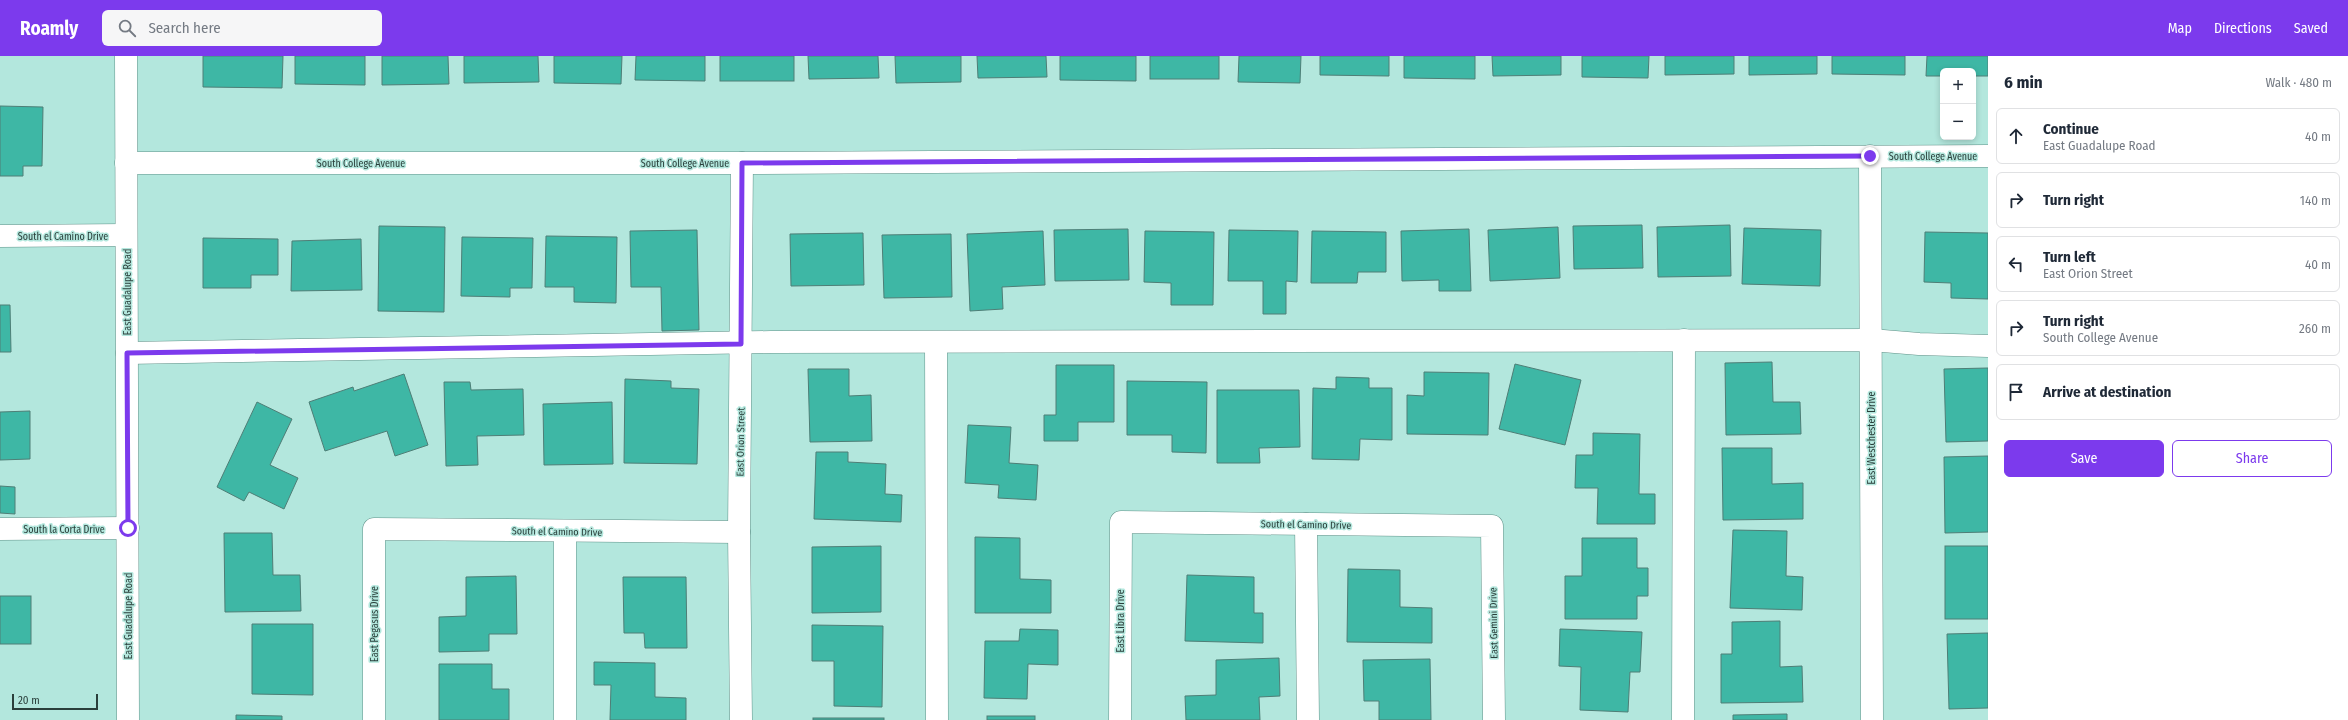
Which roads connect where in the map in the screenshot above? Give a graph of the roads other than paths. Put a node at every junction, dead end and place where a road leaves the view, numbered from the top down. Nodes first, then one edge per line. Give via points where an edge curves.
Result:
1 (126, 56) edge
2 (1870, 156) junction
3 (1988, 156) edge
4 (126, 163) junction
5 (742, 163) junction
6 (126, 235) junction
7 (0, 236) edge
8 (1684, 340) junction
9 (1871, 340) junction
10 (936, 343) junction
11 (741, 344) junction
12 (1988, 346) edge
13 (127, 353) junction
14 (1121, 522) joint
15 (1306, 524) junction
16 (1492, 526) joint
17 (128, 528) junction
18 (0, 529) edge
19 (374, 529) joint
20 (565, 531) junction
21 (739, 532) junction
22 (128, 720) edge
23 (374, 720) edge
24 (565, 720) edge
25 (741, 720) edge
26 (937, 720) edge
27 (1120, 720) edge
28 (1308, 720) edge
29 (1494, 720) edge
30 (1683, 720) edge
31 (1872, 720) edge

1 - 4 street, East Guadalupe Road
2 - 3 street, South College Avenue
2 - 5 street, South College Avenue
2 - 9 street, East Westchester Drive
4 - 5 street, South College Avenue
4 - 6 street, East Guadalupe Road
5 - 11 street, East Orion Street
6 - 7 street, South el Camino Drive
6 - 13 street, East Guadalupe Road
8 - 9 street
8 - 10 street
8 - 30 street
9 - 12 street
9 - 31 street, East Westchester Drive
10 - 11 street
10 - 26 street
11 - 13 street
11 - 21 street, East Orion Street
13 - 17 street, East Guadalupe Road
14 - 15 street, South el Camino Drive
14 - 27 street, East Libra Drive
15 - 16 street, South el Camino Drive
15 - 28 street
16 - 29 street, East Gemini Drive
17 - 18 street, South la Corta Drive
17 - 22 street, East Guadalupe Road
19 - 20 street, South el Camino Drive
19 - 23 street, East Pegasus Drive
20 - 21 street, South el Camino Drive
20 - 24 street
21 - 25 street, East Orion Street

